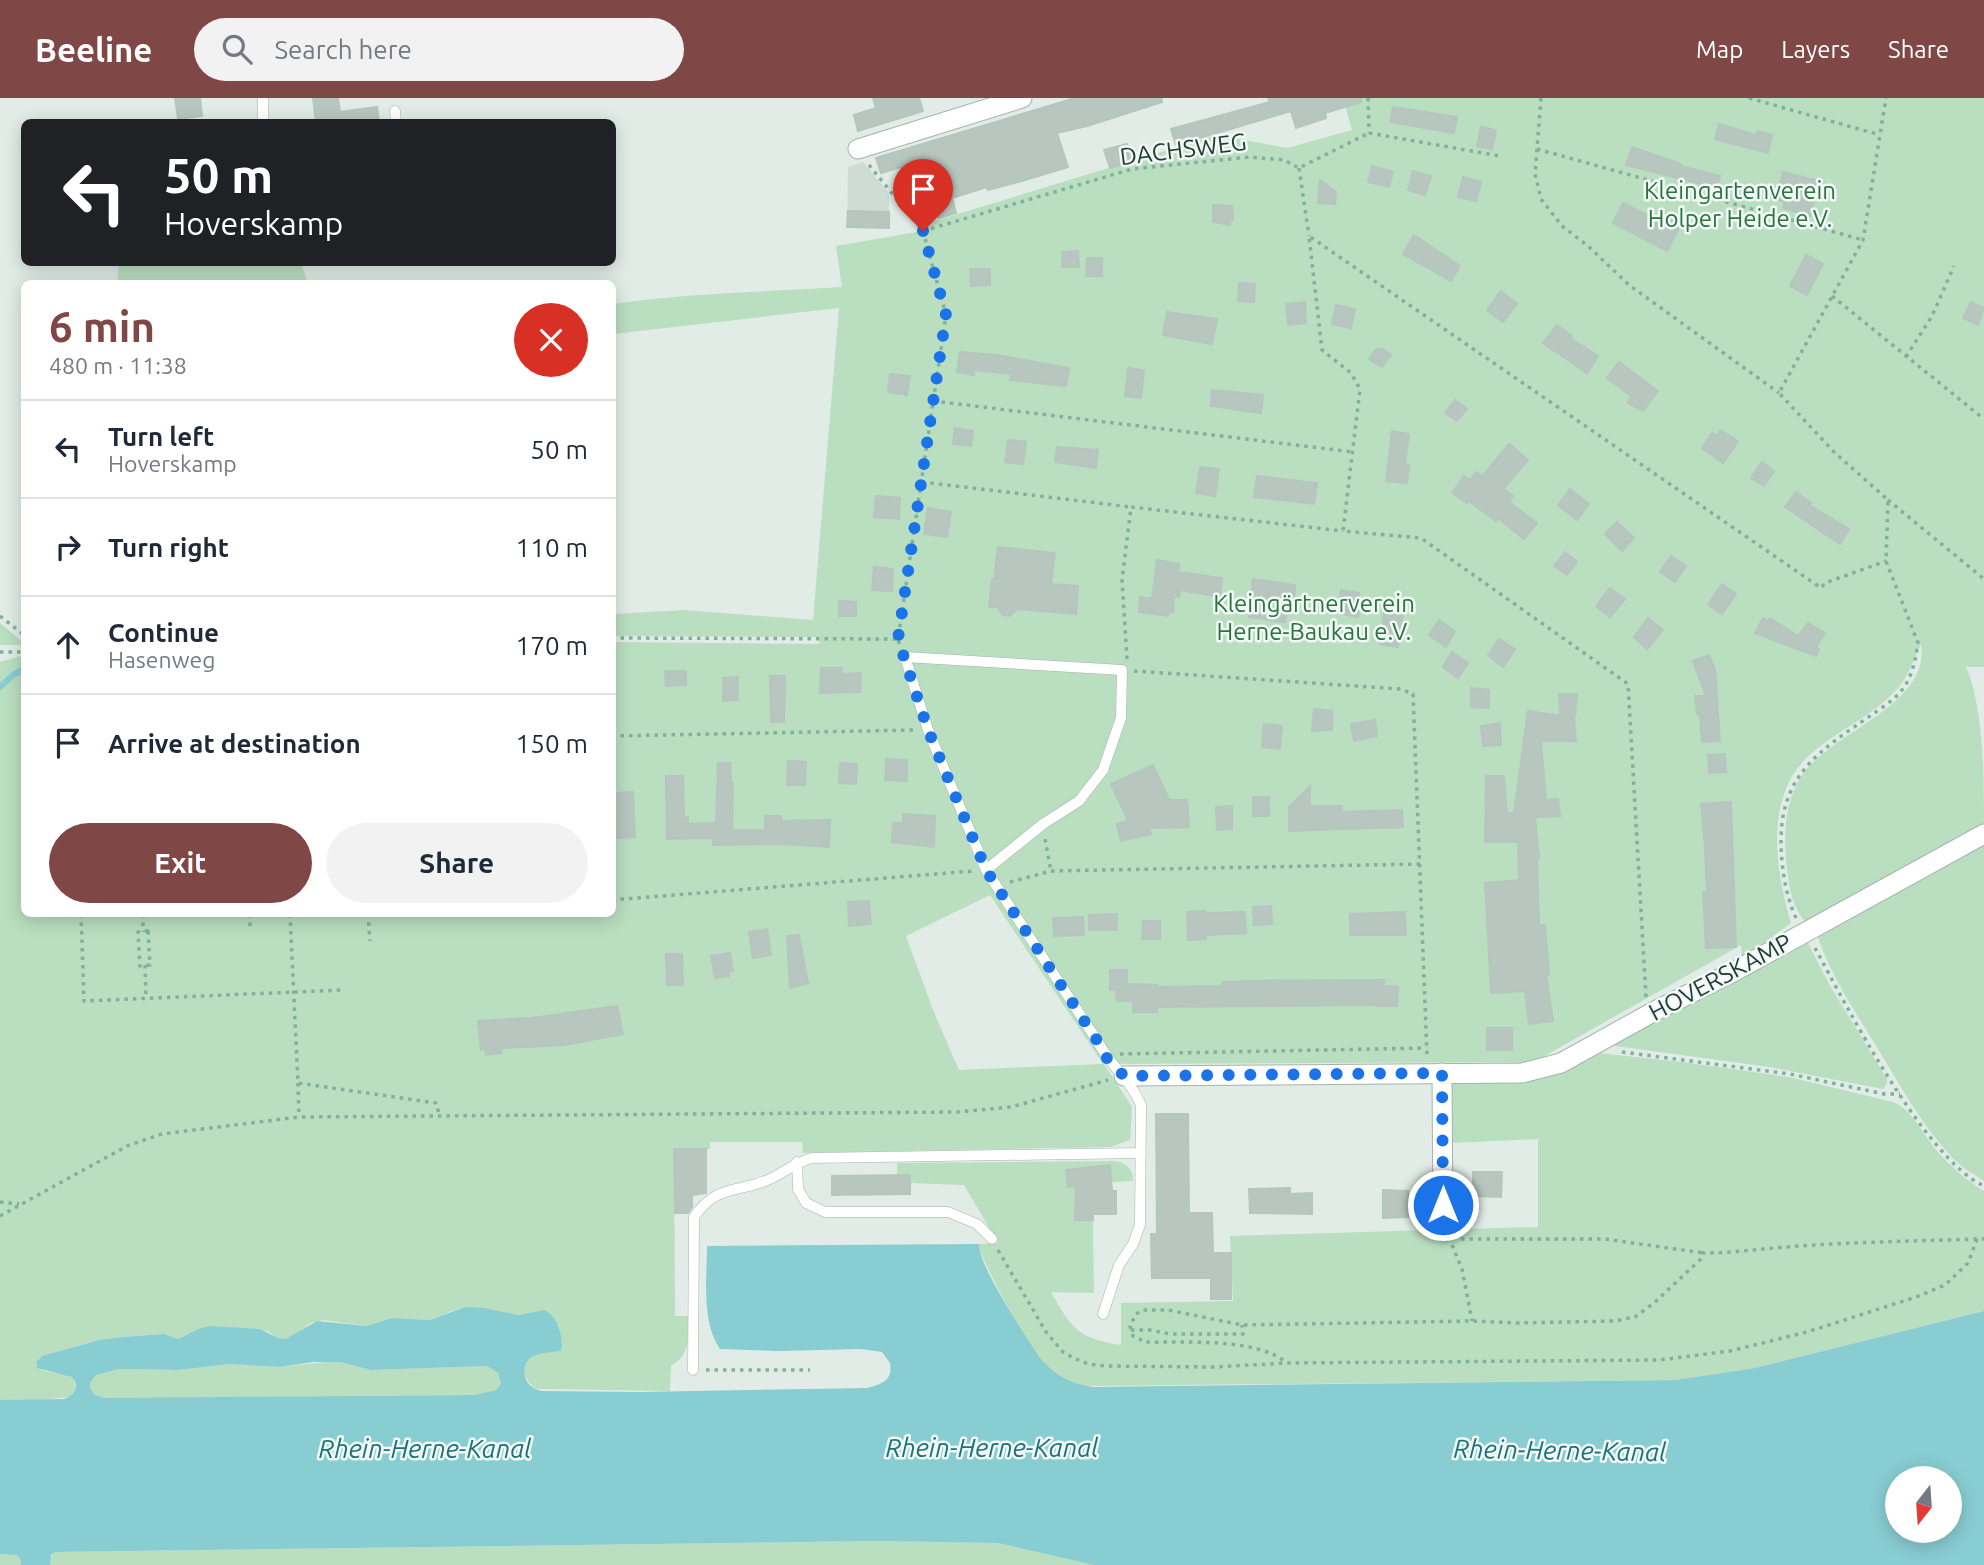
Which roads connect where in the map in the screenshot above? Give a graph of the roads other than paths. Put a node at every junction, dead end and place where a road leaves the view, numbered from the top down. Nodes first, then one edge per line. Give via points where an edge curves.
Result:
1 (263, 98) edge
2 (1013, 99) edge
3 (263, 119) edge
4 (858, 149) road end
5 (1984, 834) edge
6 (986, 870) junction
7 (1442, 1073) junction
8 (1124, 1076) junction
9 (1141, 1153) junction
10 (797, 1162) junction
11 (1443, 1231) dead end
12 (992, 1239) road end
13 (1103, 1314) dead end
14 (693, 1370) road end

1 - 3 lane
2 - 4 street
5 - 7 street, HOVERSKAMP via 1561,1063 1522,1073
6 - 6 lane via 928,730 905,657 1122,670 1121,718 1103,770 1079,801
6 - 8 lane via 1105,1056
7 - 8 street, HOVERSKAMP
7 - 11 street
8 - 9 lane via 1141,1105
9 - 10 lane via 812,1158
9 - 13 lane via 1140,1225 1119,1265
10 - 12 lane via 798,1189 806,1203 825,1212 948,1212 977,1224
10 - 14 lane via 771,1179 719,1193 694,1217

